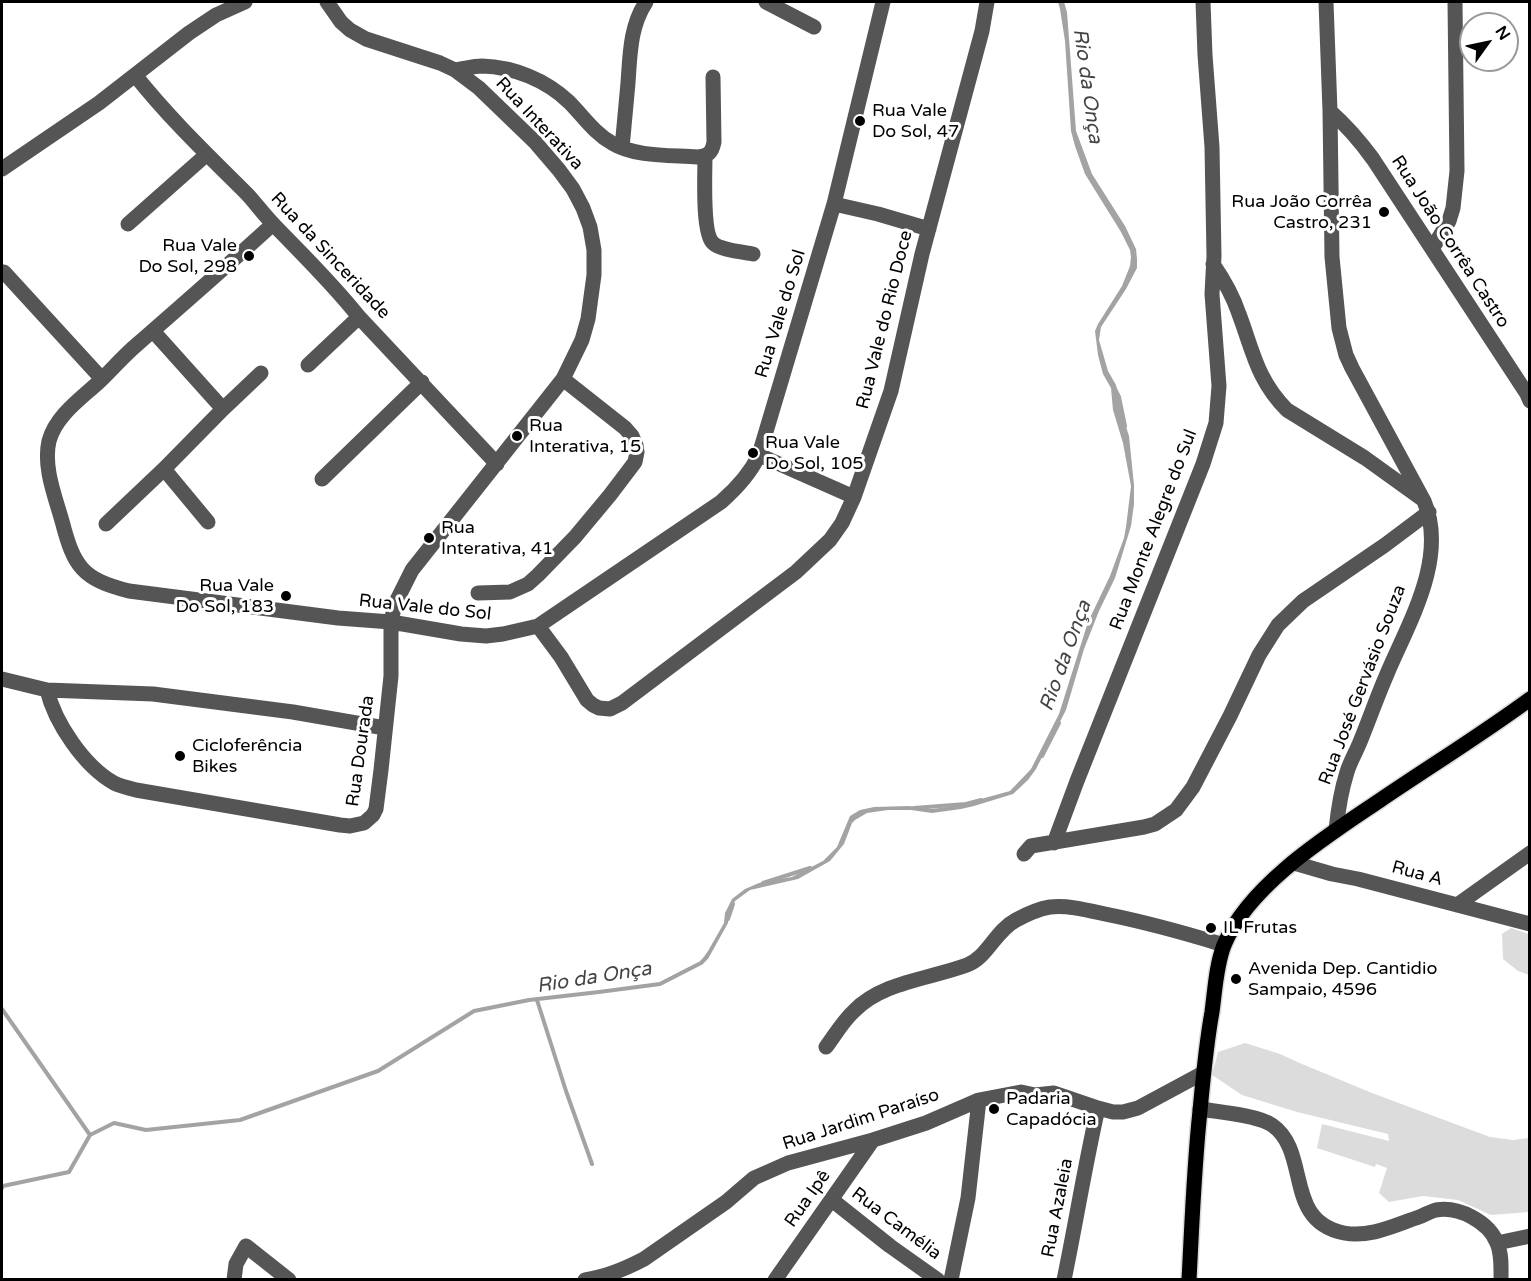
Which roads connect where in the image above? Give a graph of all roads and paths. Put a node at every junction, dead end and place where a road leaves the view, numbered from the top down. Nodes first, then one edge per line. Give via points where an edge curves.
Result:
1 (245, 2) edge
2 (327, 2) edge
3 (646, 2) edge
4 (766, 2) edge
5 (883, 2) edge
6 (987, 2) edge
7 (1203, 2) edge
8 (1326, 2) edge
9 (1458, 4) edge
10 (814, 27) dead end
11 (455, 70) junction
12 (135, 75) junction
13 (713, 77) dead end
14 (1330, 111) junction
15 (622, 148) junction
16 (206, 155) junction
17 (705, 156) junction
18 (2, 169) edge
19 (834, 204) junction
20 (128, 224) dead end
21 (273, 224) junction
22 (928, 229) junction
23 (1432, 249) junction
24 (753, 254) dead end
25 (1214, 264) junction
26 (4, 272) dead end
27 (359, 316) junction
28 (153, 331) junction
29 (308, 365) dead end
30 (261, 373) dead end
31 (102, 379) junction
32 (563, 379) junction
33 (422, 382) junction
34 (1529, 395) edge
35 (223, 409) junction
36 (759, 455) junction
37 (497, 464) junction
38 (164, 469) junction
39 (322, 479) dead end
40 (854, 496) junction
41 (1426, 506) junction
42 (208, 522) dead end
43 (106, 524) dead end
44 (478, 593) dead end
45 (391, 622) junction
46 (538, 626) junction
47 (2, 679) edge
48 (47, 690) junction
49 (1530, 699) edge
50 (385, 728) junction
51 (1336, 830) junction
52 (1054, 843) junction
53 (1530, 853) edge
54 (1024, 854) dead end
55 (1294, 863) junction
56 (1457, 905) junction
57 (1530, 924) edge
58 (1224, 945) junction
59 (826, 1047) dead end
60 (1203, 1073) junction
61 (979, 1100) junction
62 (1098, 1108) junction
63 (1200, 1109) junction
64 (873, 1140) junction
65 (832, 1200) junction
66 (1530, 1236) edge
67 (1497, 1243) junction
68 (602, 1278) edge
69 (234, 1280) edge
70 (290, 1280) edge
71 (585, 1280) edge
72 (775, 1280) edge
73 (938, 1280) edge
74 (951, 1280) edge
75 (1064, 1280) edge
76 (1190, 1280) edge
77 (1501, 1280) edge

1 - 12 street via 216,15
2 - 11 street, Rua Interativa via 341,22 366,39
3 - 15 street via 634,26
4 - 10 street
5 - 19 street, Rua Vale do Sol
6 - 22 street, Rua Vale do Rio Doce
7 - 25 street, Rua Monte Alegre do Sul
8 - 14 street, Rua José Gervásio Souza
9 - 23 street via 1457,171 1449,221
11 - 15 street via 492,67 535,78 556,91 600,135
11 - 32 street, Rua Interativa via 515,122 559,170 573,189 590,227 594,275 590,308 582,340
12 - 16 street, Rua da Sinceridade
12 - 18 street
13 - 17 street via 714,142
14 - 23 street, Rua João Corrêa Castro via 1358,137
14 - 41 street, Rua José Gervásio Souza via 1332,257 1342,342
15 - 17 street
16 - 20 street
16 - 21 street, Rua da Sinceridade
17 - 24 street via 709,239 719,247
19 - 22 street
19 - 36 street, Rua Vale do Sol
21 - 27 street, Rua da Sinceridade
21 - 28 street, Rua Vale do Sol
22 - 40 street, Rua Vale do Rio Doce via 891,391
23 - 34 street, Rua João Corrêa Castro
25 - 41 street via 1231,294 1261,375 1277,400 1365,458
25 - 52 street, Rua Monte Alegre do Sul via 1212,294 1219,386 1216,423
26 - 31 street
27 - 29 street
27 - 33 street, Rua da Sinceridade
28 - 31 street, Rua Vale do Sol
28 - 35 street
30 - 35 street
31 - 45 street, Rua Vale do Sol via 70,407 48,444 47,460 66,536 88,575 129,591
32 - 37 street, Rua Interativa
32 - 44 street via 632,436 637,452 635,462 575,537 528,584 510,592
33 - 37 street, Rua da Sinceridade
33 - 39 street
35 - 38 street
36 - 40 street
36 - 46 street, Rua Vale do Sol via 743,482 721,502
37 - 45 street, Rua Interativa via 412,570 395,604
38 - 42 street
38 - 43 street
40 - 46 street, Rua Vale do Rio Doce via 842,523 813,558 615,707 599,708 587,700
41 - 51 street, Rua José Gervásio Souza via 1432,554 1419,603 1348,770
41 - 52 street via 1385,545 1303,601 1278,625 1193,788 1176,810 1144,827
45 - 46 street, Rua Vale do Sol via 486,636
45 - 50 street, Rua Dourada via 391,676
47 - 48 street
48 - 50 street via 153,694
48 - 50 street, Rua Dourada via 56,716 75,745 88,762 116,784 340,825 364,823 376,808
49 - 51 main road
51 - 55 main road
52 - 54 street via 1031,846
53 - 56 street
55 - 56 street, Rua A
55 - 58 main road via 1257,895
56 - 57 street, Rua A
58 - 59 street via 1087,910 1040,909 999,932 977,960 882,990 866,1000
58 - 60 main road
60 - 62 street, Rua Jardim Paraíso via 1138,1108 1123,1112
60 - 63 main road
61 - 62 street, Rua Jardim Paraíso via 1021,1092 1054,1093
61 - 64 street, Rua Jardim Paraíso via 926,1124
61 - 74 street via 968,1198
62 - 75 street, Rua Azaleia
63 - 67 street via 1261,1119 1282,1134 1304,1200 1330,1229 1346,1234 1372,1233 1437,1210 1452,1210 1479,1221
63 - 76 main road
64 - 65 street, Rua Ipê
64 - 68 street, Rua Jardim Paraíso via 788,1163 754,1178 644,1259
65 - 72 street, Rua Ipê
65 - 73 street, Rua Camélia
66 - 67 street
67 - 77 street
68 - 71 street, Rua Jardim Paraíso
69 - 70 street via 236,1264 246,1246

